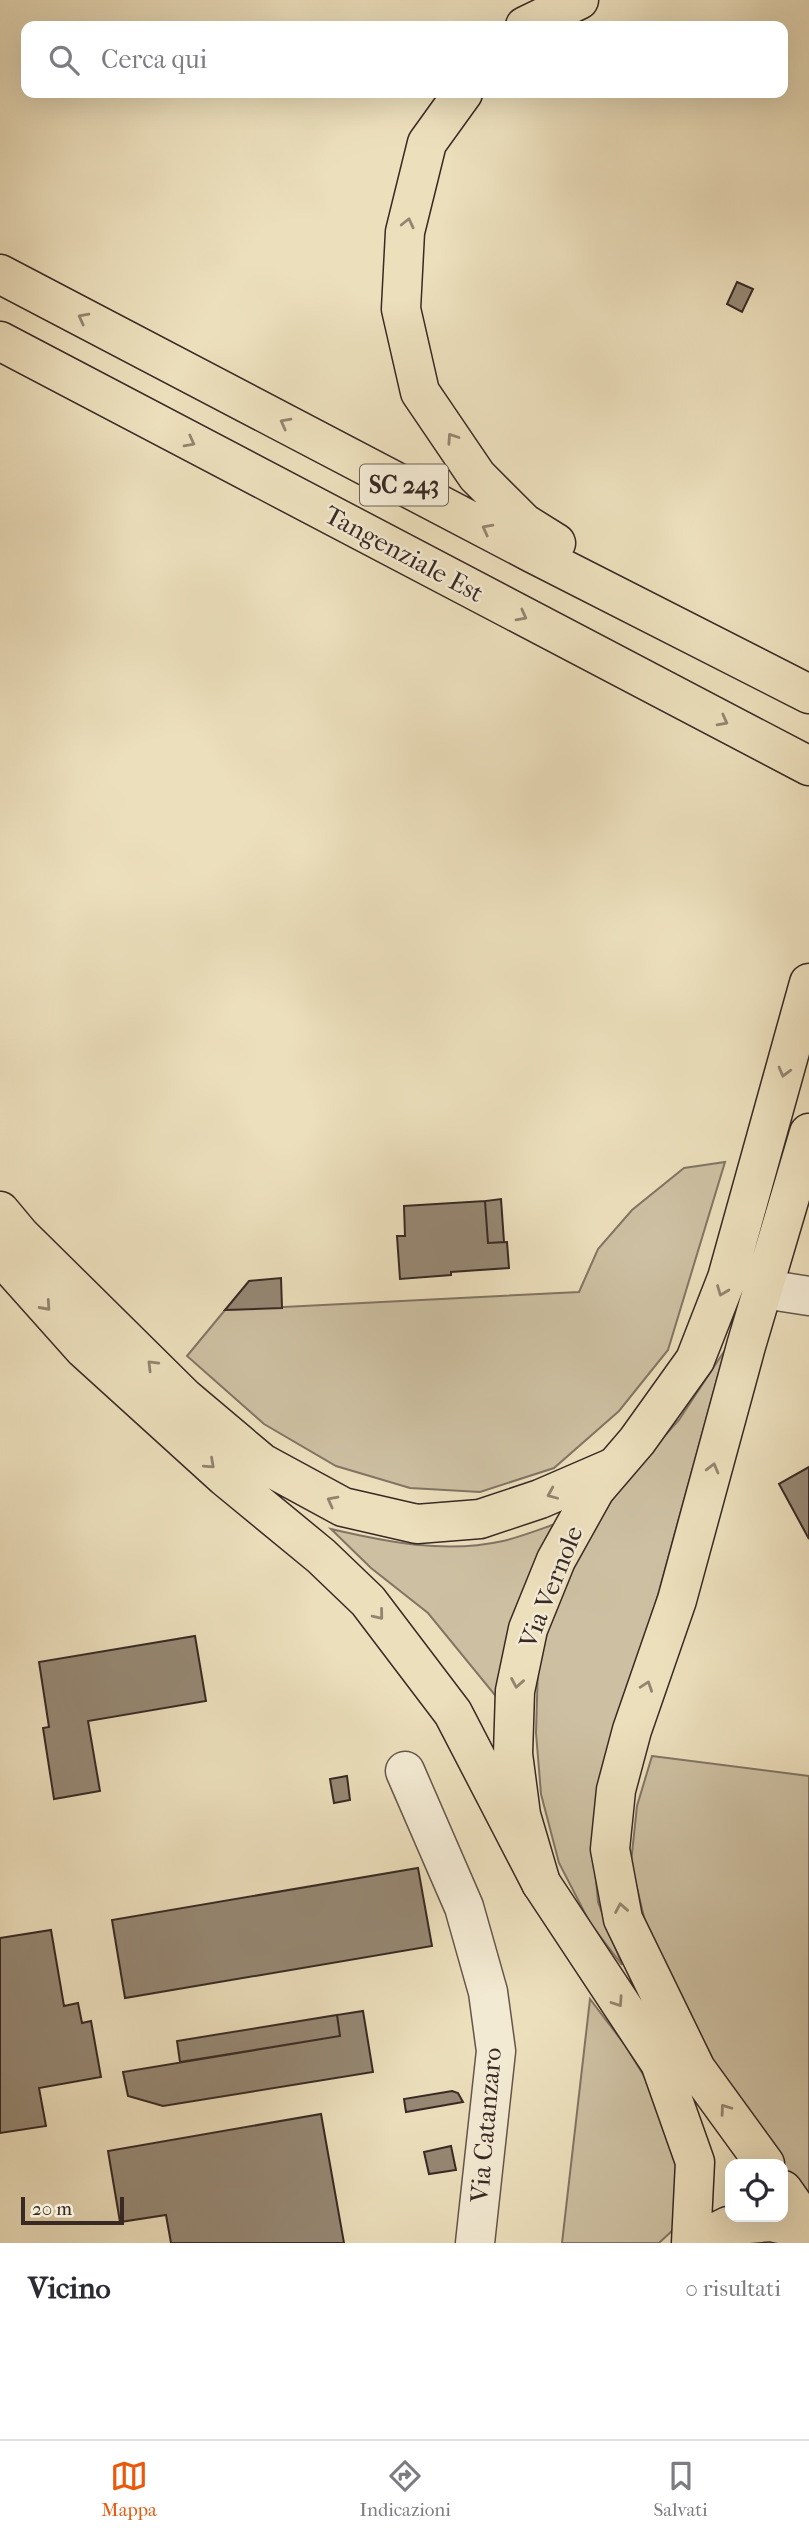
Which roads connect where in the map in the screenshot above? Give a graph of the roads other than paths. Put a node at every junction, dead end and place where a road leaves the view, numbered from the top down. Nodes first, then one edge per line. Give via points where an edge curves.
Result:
1 (579, 0) edge
2 (535, 21) edge
3 (459, 98) edge
4 (0, 274) edge
5 (0, 341) edge
6 (0, 362) edge
7 (141, 416) junction
8 (809, 676) edge
9 (809, 694) edge
10 (809, 766) edge
11 (809, 983) edge
12 (809, 1133) edge
13 (0, 1211) edge
14 (0, 1255) edge
15 (764, 1289) junction
16 (809, 1296) edge
17 (614, 1467) junction
18 (405, 1771) dead end
19 (541, 1883) junction
20 (761, 2159) edge
21 (788, 2197) edge
22 (809, 2228) edge
23 (475, 2243) edge
24 (692, 2243) edge

1 - 2 main road
8 -> 3 main road via 524,523 477,476 420,392 401,309 405,232 427,143
9 -> 4 main road, SC 243
5 - 7 main road, Tangenziale Est
6 - 7 main road via 87,406
7 -> 10 main road, Tangenziale Est
11 -> 17 main road, Via Vernole via 727,1278 695,1360
12 - 15 main road
17 -> 13 main road via 480,1519 417,1524 343,1507 262,1463 185,1398
14 -> 19 main road via 84,1349 368,1601 453,1713
15 - 16 street
20 -> 15 main road via 696,2069 623,1919 610,1849 617,1790 632,1730 677,1600
17 -> 19 main road, Via Vernole via 595,1490 556,1560 528,1629 515,1691 513,1754 521,1815
18 - 23 street, Via Catanzaro via 464,1907 488,1992 496,2051
19 -> 24 main road, Via Vernole via 660,2063 695,2162
21 - 22 main road, Via Vernole
22 - 24 main road, Via Vernole via 771,2222 729,2227

